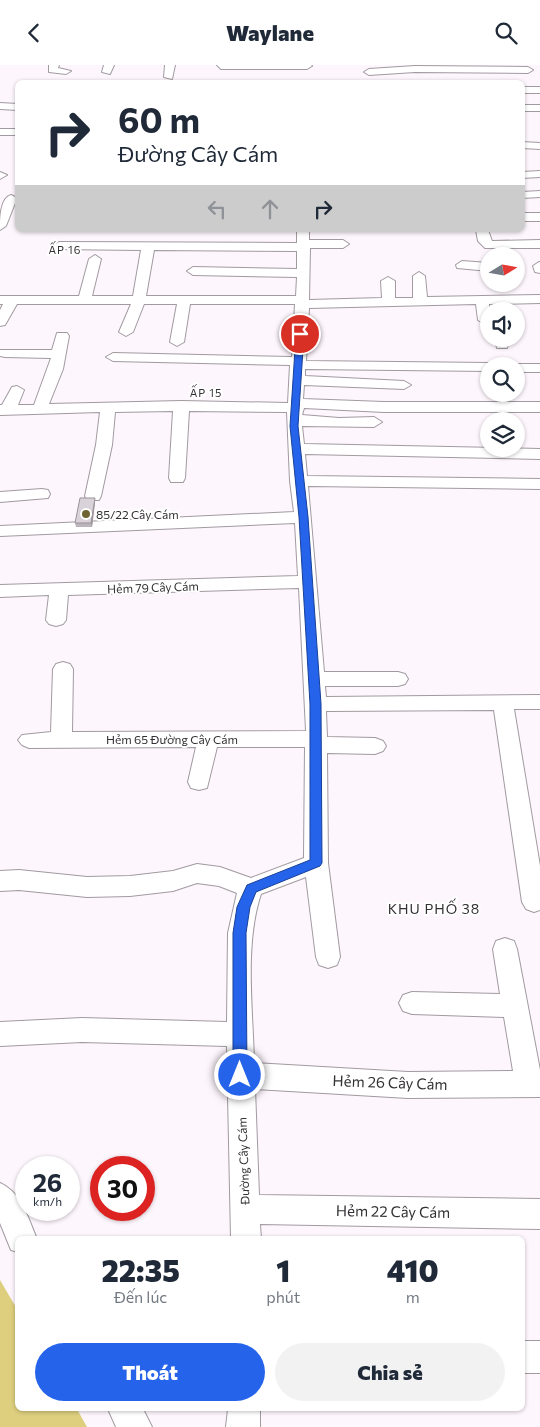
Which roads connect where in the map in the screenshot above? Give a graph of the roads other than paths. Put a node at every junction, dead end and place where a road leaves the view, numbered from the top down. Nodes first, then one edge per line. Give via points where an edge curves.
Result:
1 (54, 65) edge
2 (170, 65) edge
3 (220, 69) edge
4 (307, 69) edge
5 (66, 71) dead end
6 (369, 71) edge
7 (530, 71) edge
8 (169, 77) dead end
9 (525, 90) edge
10 (540, 90) edge
11 (0, 106) edge
12 (15, 107) edge
13 (525, 108) edge
14 (540, 108) edge
15 (0, 131) edge
16 (15, 133) edge
17 (525, 145) edge
18 (540, 146) edge
19 (540, 174) edge
20 (525, 175) edge
21 (540, 194) edge
22 (525, 195) edge
23 (12, 198) edge
24 (525, 217) edge
25 (540, 217) edge
26 (0, 226) edge
27 (89, 232) edge
28 (482, 232) edge
29 (303, 240) edge
30 (342, 244) dead end
31 (540, 244) edge
32 (59, 246) dead end
33 (84, 246) junction
34 (148, 247) junction
35 (95, 259) dead end
36 (462, 265) dead end
37 (480, 266) edge
38 (193, 271) dead end
39 (303, 273) junction
40 (419, 276) dead end
41 (388, 281) dead end
42 (496, 293) edge
43 (497, 299) junction
44 (540, 299) edge
45 (6, 300) edge
46 (138, 300) junction
47 (184, 300) junction
48 (482, 300) joint
49 (84, 301) junction
50 (420, 301) junction
51 (302, 302) junction
52 (389, 302) junction
53 (65, 321) junction
54 (0, 322) edge
55 (126, 332) dead end
56 (177, 342) dead end
57 (5, 353) dead end
58 (60, 354) junction
59 (113, 357) dead end
60 (480, 367) edge
61 (525, 367) edge
62 (540, 368) edge
63 (298, 369) junction
64 (404, 385) dead end
65 (16, 390) dead end
66 (181, 406) junction
67 (108, 407) junction
68 (540, 407) edge
69 (40, 409) junction
70 (4, 410) edge
71 (296, 410) junction
72 (374, 422) dead end
73 (296, 449) junction
74 (540, 454) edge
75 (177, 479) dead end
76 (298, 481) junction
77 (540, 484) edge
78 (42, 494) dead end
79 (93, 496) edge
80 (0, 497) edge
81 (303, 517) junction
82 (0, 531) edge
83 (306, 582) junction
84 (59, 589) junction
85 (0, 591) edge
86 (56, 620) dead end
87 (63, 669) dead end
88 (314, 679) junction
89 (398, 679) dead end
90 (540, 701) edge
91 (504, 703) junction
92 (316, 704) junction
93 (61, 739) junction
94 (208, 739) junction
95 (29, 740) dead end
96 (316, 742) junction
97 (375, 746) dead end
98 (199, 782) dead end
99 (316, 863) junction
100 (0, 881) edge
101 (251, 888) junction
102 (534, 902) dead end
103 (505, 949) dead end
104 (328, 957) dead end
105 (412, 1003) dead end
106 (515, 1006) junction
107 (0, 1034) edge
108 (240, 1034) junction
109 (240, 1075) junction
110 (535, 1084) edge
111 (0, 1198) edge
112 (245, 1209) junction
113 (540, 1214) edge
114 (21, 1236) edge
115 (246, 1236) edge
116 (525, 1357) edge
117 (540, 1357) edge
118 (125, 1411) edge
119 (244, 1411) edge
120 (135, 1427) edge
121 (243, 1427) edge

1 - 5 street via 52,71
2 - 8 street
3 - 4 street
6 - 7 street
9 - 10 street
11 - 12 street
13 - 14 street
15 - 16 street
17 - 18 street
19 - 20 street
21 - 22 street
23 - 26 street
24 - 25 street
27 - 33 street
28 - 31 street via 484,241 489,245
29 - 30 street
29 - 34 street via 176,240
29 - 39 street
32 - 33 street
33 - 34 street via 132,242
34 - 46 street
35 - 49 street
36 - 37 street
38 - 39 street
39 - 51 street
40 - 50 street
41 - 52 street
42 - 43 street
43 - 44 street
43 - 48 street
45 - 53 street
45 - 54 street
46 - 47 street
46 - 49 street
46 - 55 street
47 - 51 street
47 - 56 street
48 - 50 street via 454,296
49 - 53 street
50 - 52 street
51 - 52 street
51 - 63 street
53 - 58 street
57 - 58 street
58 - 69 street
59 - 63 street
60 - 63 street
61 - 62 street
63 - 64 street
63 - 71 street
65 - 70 street
66 - 67 street
66 - 71 street
66 - 75 street
67 - 69 street
67 - 79 street
68 - 71 street
69 - 70 street
71 - 72 street via 339,423
71 - 73 street
73 - 74 street
73 - 76 street
76 - 77 street
76 - 81 street
78 - 80 street
81 - 82 street
81 - 83 street
83 - 84 street, Hẻm 79 Cây Cám
83 - 88 street
84 - 85 street, Hẻm 79 Cây Cám
84 - 86 street
87 - 93 street
88 - 89 street
88 - 92 street
90 - 91 street
91 - 92 street
91 - 102 street
92 - 96 street
93 - 94 street, Hẻm 65 Đường Cây Cám
93 - 95 street, Hẻm 65 Đường Cây Cám
94 - 96 street, Hẻm 65 Đường Cây Cám
94 - 98 street
96 - 97 street, Hẻm 65 Đường Cây Cám
96 - 99 street
99 - 101 street
99 - 104 street
100 - 101 street via 130,887 173,881 197,873
101 - 108 street, Đường Cây Cám via 240,933
103 - 106 street
105 - 106 street
106 - 110 street
107 - 108 street via 82,1030
108 - 109 street, Đường Cây Cám
109 - 110 street, Hẻm 26 Cây Cám via 408,1085
109 - 112 street, Đường Cây Cám
111 - 114 street via 8,1207
112 - 113 street, Hẻm 22 Cây Cám
112 - 115 street, Đường Cây Cám
116 - 117 street
118 - 120 street
119 - 121 street

